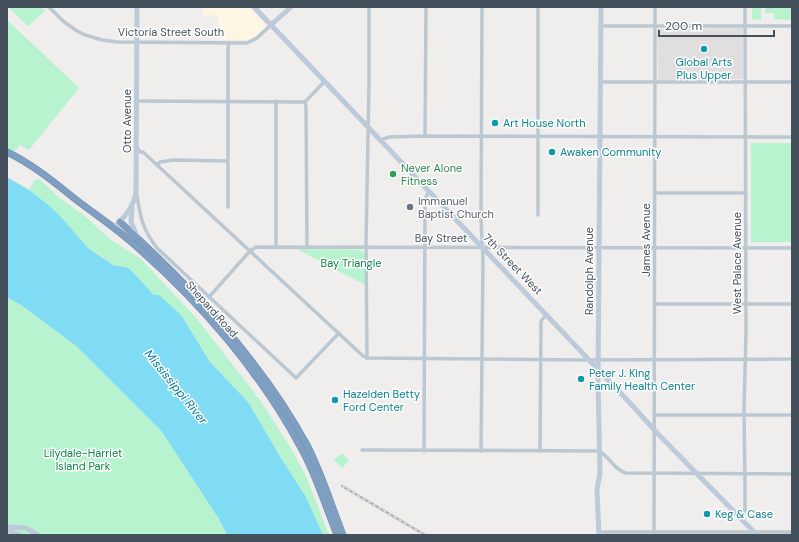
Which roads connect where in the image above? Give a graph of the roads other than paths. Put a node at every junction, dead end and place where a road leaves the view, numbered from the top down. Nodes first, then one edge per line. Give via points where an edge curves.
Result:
1 (49, 7) edge
2 (137, 7) edge
3 (254, 7) edge
4 (291, 7) edge
5 (369, 7) edge
6 (426, 7) edge
7 (482, 7) edge
8 (538, 7) edge
9 (601, 7) edge
10 (655, 7) edge
11 (745, 7) edge
12 (271, 25) junction
13 (600, 26) junction
14 (655, 26) junction
15 (745, 26) junction
16 (792, 26) edge
17 (137, 42) junction
18 (229, 43) junction
19 (325, 81) junction
20 (600, 82) junction
21 (655, 82) junction
22 (745, 82) junction
23 (792, 82) edge
24 (137, 101) junction
25 (276, 101) junction
26 (228, 102) junction
27 (305, 102) junction
28 (369, 127) junction
29 (425, 136) junction
30 (481, 137) junction
31 (538, 137) junction
32 (600, 137) junction
33 (655, 137) junction
34 (792, 137) edge
35 (745, 138) junction
36 (381, 140) junction
37 (137, 146) junction
38 (7, 152) edge
39 (228, 161) junction
40 (157, 165) junction
41 (429, 191) junction
42 (136, 192) junction
43 (655, 193) junction
44 (746, 193) junction
45 (132, 207) junction
46 (228, 207) dead end
47 (538, 215) dead end
48 (120, 222) junction
49 (114, 228) junction
50 (139, 239) junction
51 (276, 247) junction
52 (307, 247) junction
53 (424, 247) junction
54 (482, 247) junction
55 (366, 248) junction
56 (599, 248) junction
57 (655, 248) junction
58 (746, 248) junction
59 (792, 248) edge
60 (250, 251) junction
61 (209, 297) junction
62 (655, 304) junction
63 (746, 304) junction
64 (792, 304) edge
65 (546, 314) junction
66 (340, 333) junction
67 (367, 358) junction
68 (482, 358) junction
69 (424, 359) junction
70 (540, 359) junction
71 (745, 359) junction
72 (792, 359) edge
73 (589, 360) junction
74 (599, 360) junction
75 (655, 360) junction
76 (599, 370) junction
77 (654, 415) junction
78 (745, 415) junction
79 (792, 415) edge
80 (654, 429) junction
81 (362, 450) dead end
82 (424, 451) junction
83 (481, 451) junction
84 (540, 451) junction
85 (599, 452) junction
86 (654, 473) junction
87 (697, 473) junction
88 (745, 474) junction
89 (792, 474) edge
90 (742, 519) junction
91 (7, 527) edge
92 (7, 530) edge
93 (792, 532) edge
94 (599, 533) edge
95 (756, 533) edge
96 (654, 534) edge
97 (20, 535) edge
98 (38, 535) edge
99 (337, 535) edge
100 (343, 535) edge

1 - 17 street, Victoria Street South via 67,25 85,35 112,42
2 - 17 street, Otto Avenue
3 - 12 street, 7th Street West
4 - 12 street, Victoria Street South
5 - 28 street
6 - 29 street
7 - 30 street
8 - 31 street
9 - 13 street, Randolph Avenue
10 - 14 street, James Avenue
11 - 15 street, West Palace Avenue
12 - 18 street, Victoria Street South via 250,42
12 - 19 street, 7th Street West
13 - 14 street
13 - 20 street, Randolph Avenue
14 - 15 street
14 - 21 street, James Avenue
15 - 16 street
15 - 22 street, West Palace Avenue
17 - 18 street, Victoria Street South
17 - 24 street, Otto Avenue
18 - 26 street
19 - 27 street
19 - 28 street, 7th Street West
20 - 21 street
20 - 32 street, Randolph Avenue
21 - 22 street
21 - 33 street, James Avenue
22 - 23 street
22 - 35 street, West Palace Avenue
24 - 26 street
24 - 37 street, Otto Avenue
25 - 26 street
25 - 27 street
25 - 51 street
26 - 39 street
27 - 52 street
28 - 36 street, 7th Street West
28 - 55 street
29 - 30 street
29 - 36 street via 389,137
30 - 31 street
30 - 54 street
31 - 32 street
31 - 47 street
32 - 33 street
32 - 56 street, Randolph Avenue
33 - 35 street
33 - 43 street, James Avenue
34 - 35 street
35 - 44 street, West Palace Avenue
36 - 41 street, 7th Street West
37 - 40 street via 140,152
37 - 42 street, Otto Avenue
38 - 49 highway, Shepard Road via 38,170
39 - 40 street via 174,160 160,162
39 - 46 street
40 - 60 street
41 - 53 street via 425,199
41 - 54 street, 7th Street West
42 - 45 street, Otto Avenue
42 - 61 street via 141,220 149,239
43 - 44 street
43 - 57 street, James Avenue
44 - 58 street, West Palace Avenue
45 - 48 street, Otto Avenue
45 - 50 street via 132,225
48 - 49 street, Otto Avenue
48 - 50 highway, Shepard Road
49 - 99 highway, Shepard Road via 198,306 254,375 302,448
50 - 100 highway, Shepard Road via 214,315 289,415 322,478
51 - 52 street, Bay Street
51 - 60 street, Bay Street via 256,247
52 - 55 street, Bay Street
53 - 54 street, Bay Street
53 - 55 street, Bay Street
53 - 69 street
54 - 56 street, Bay Street
54 - 65 street, 7th Street West
54 - 68 street
55 - 67 street
56 - 57 street, Bay Street
56 - 74 street, Randolph Avenue
57 - 58 street, Bay Street
57 - 62 street, James Avenue
58 - 59 street, Bay Street
58 - 63 street, West Palace Avenue
60 - 61 street
60 - 66 street
61 - 66 street via 296,378
62 - 63 street
62 - 75 street, James Avenue
63 - 64 street
63 - 71 street, West Palace Avenue
65 - 70 street via 541,321
65 - 73 street, 7th Street West
66 - 67 street
67 - 69 street
68 - 69 street
68 - 70 street
68 - 83 street
69 - 82 street
70 - 73 street
70 - 84 street
71 - 72 street
71 - 75 street
71 - 78 street, West Palace Avenue
73 - 74 street
73 - 76 street, 7th Street West
74 - 75 street
74 - 76 street, Randolph Avenue
75 - 77 street, James Avenue
76 - 80 street, 7th Street West
76 - 85 street, Randolph Avenue
77 - 78 street
77 - 80 street, James Avenue
78 - 79 street
78 - 88 street, West Palace Avenue
80 - 86 street, James Avenue
80 - 87 street, 7th Street West
81 - 82 street
82 - 83 street
83 - 84 street
84 - 85 street
85 - 86 street via 622,472
85 - 94 street, Randolph Avenue
86 - 87 street
86 - 96 street, James Avenue
87 - 88 street
87 - 90 street, 7th Street West
88 - 89 street
88 - 90 street, West Palace Avenue via 745,510
90 - 95 street, 7th Street West
91 - 98 street via 26,528
92 - 97 street
93 - 95 street
94 - 96 street
95 - 96 street

